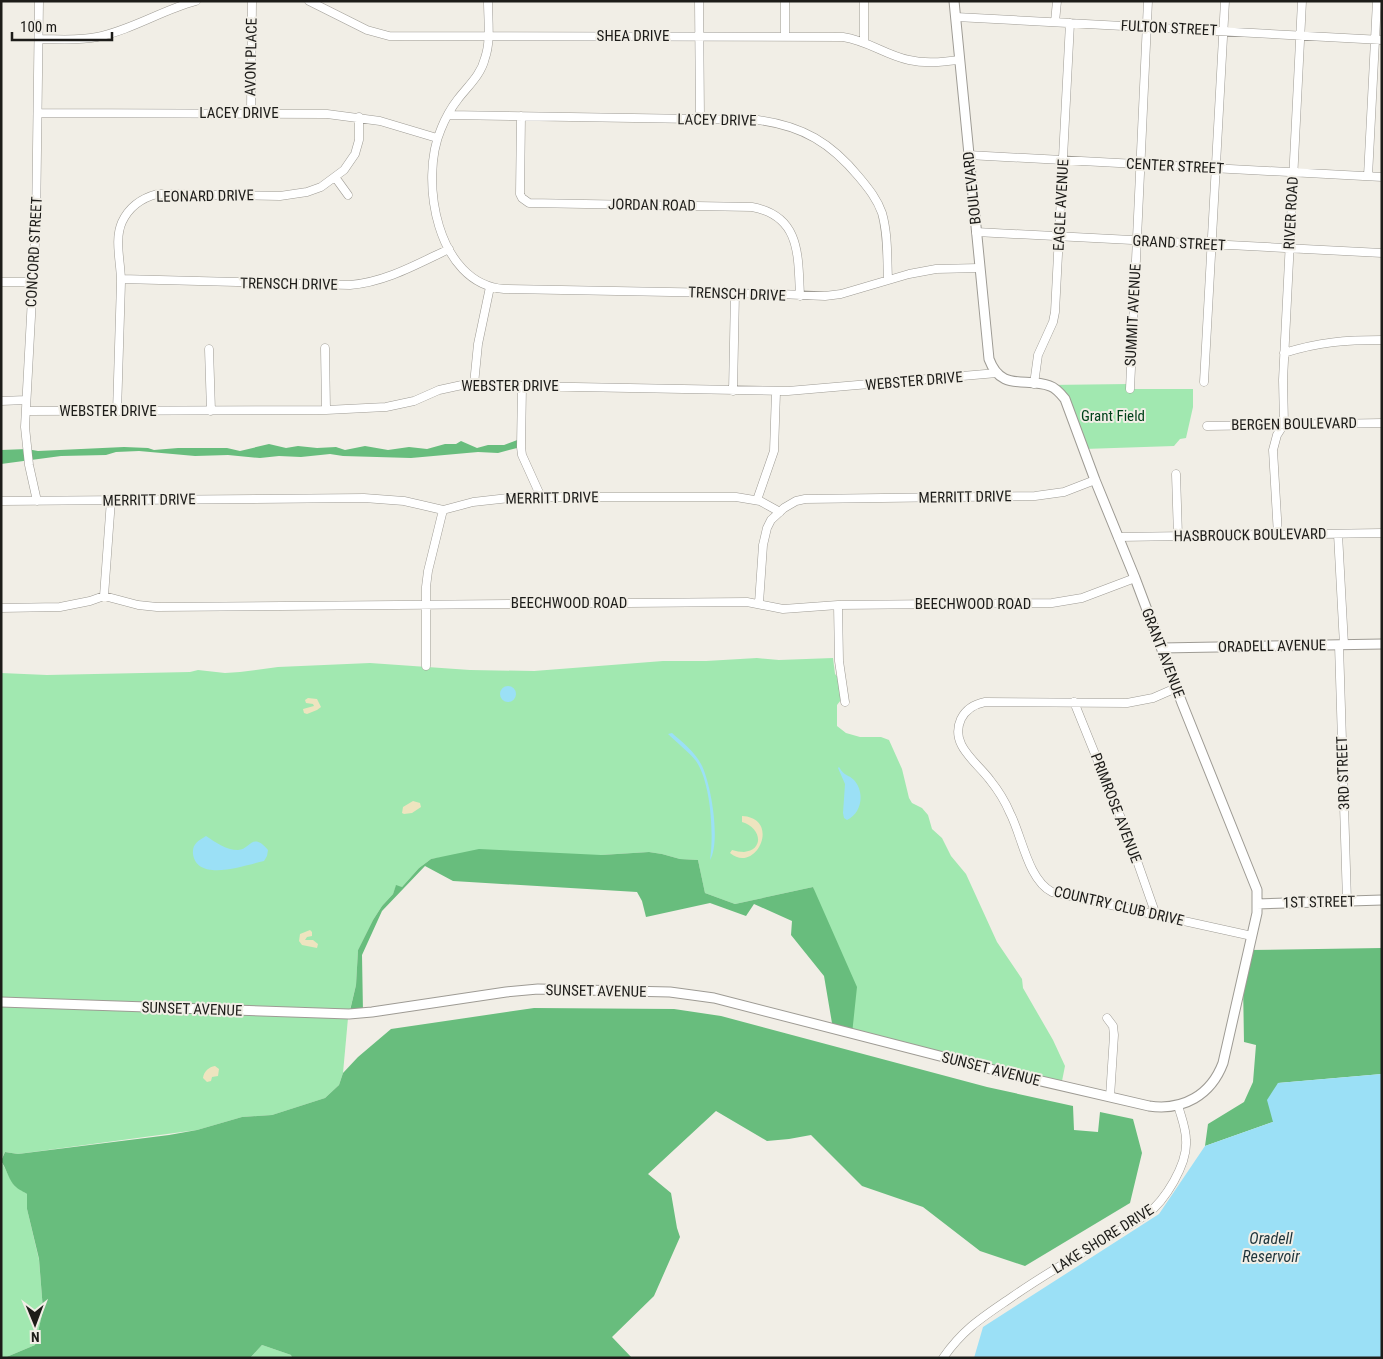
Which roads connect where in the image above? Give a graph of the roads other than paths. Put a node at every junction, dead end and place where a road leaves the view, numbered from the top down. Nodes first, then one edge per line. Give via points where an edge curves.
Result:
1 (39, 1) edge
2 (196, 1) edge
3 (252, 1) edge
4 (309, 1) edge
5 (488, 1) edge
6 (699, 1) edge
7 (784, 1) edge
8 (864, 1) edge
9 (954, 1) edge
10 (1057, 1) edge
11 (1148, 1) edge
12 (1225, 1) edge
13 (1302, 1) edge
14 (1377, 1) edge
15 (956, 17) junction
16 (1055, 22) junction
17 (1070, 23) junction
18 (1147, 27) junction
19 (1223, 31) junction
20 (1300, 35) junction
21 (488, 36) junction
22 (699, 36) junction
23 (784, 37) junction
24 (39, 39) junction
25 (1378, 39) edge
26 (864, 41) junction
27 (959, 60) junction
28 (38, 113) junction
29 (251, 113) junction
30 (448, 115) junction
31 (521, 116) junction
32 (359, 117) junction
33 (700, 119) junction
34 (438, 138) junction
35 (968, 156) junction
36 (1063, 160) junction
37 (1140, 164) junction
38 (1216, 168) junction
39 (1293, 172) junction
40 (1368, 176) junction
41 (1382, 177) edge
42 (335, 178) junction
43 (348, 195) dead end
44 (976, 232) junction
45 (1059, 236) junction
46 (1136, 240) junction
47 (1212, 244) junction
48 (1289, 248) junction
49 (449, 249) junction
50 (1382, 253) edge
51 (980, 268) junction
52 (121, 279) junction
53 (888, 279) junction
54 (1, 282) edge
55 (32, 282) junction
56 (490, 287) junction
57 (735, 293) junction
58 (800, 296) junction
59 (1382, 340) edge
60 (209, 348) dead end
61 (325, 348) dead end
62 (1284, 353) junction
63 (997, 373) junction
64 (1204, 382) dead end
65 (474, 384) junction
66 (1034, 384) junction
67 (522, 386) junction
68 (1130, 389) dead end
69 (733, 391) junction
70 (776, 392) junction
71 (26, 400) junction
72 (1, 401) edge
73 (326, 410) junction
74 (26, 411) junction
75 (211, 411) junction
76 (117, 412) junction
77 (1382, 423) edge
78 (1284, 424) junction
79 (1207, 426) dead end
80 (1176, 474) dead end
81 (1095, 480) junction
82 (541, 496) junction
83 (111, 500) junction
84 (757, 500) junction
85 (37, 501) junction
86 (1, 502) edge
87 (443, 510) junction
88 (780, 512) junction
89 (1382, 533) edge
90 (1338, 534) junction
91 (1278, 535) junction
92 (1178, 536) junction
93 (1118, 537) junction
94 (1135, 578) junction
95 (104, 596) junction
96 (759, 603) junction
97 (425, 605) junction
98 (838, 605) junction
99 (1, 608) edge
100 (1382, 644) edge
101 (1342, 645) junction
102 (1162, 648) junction
103 (426, 666) dead end
104 (1176, 688) junction
105 (845, 702) dead end
106 (1074, 702) junction
107 (1382, 900) edge
108 (1347, 901) junction
109 (1257, 904) junction
110 (1156, 915) junction
111 (1252, 936) junction
112 (1, 1002) edge
113 (1108, 1018) dead end
114 (1110, 1097) junction
115 (1178, 1105) junction
116 (943, 1358) edge

1 - 24 street, CONCORD STREET
2 - 24 street via 95,38
3 - 29 street, AVON PLACE
4 - 21 street, SHEA DRIVE via 377,34
5 - 21 street
6 - 22 street
7 - 23 street
8 - 26 street
9 - 15 street, BOULEVARD
10 - 16 street
11 - 18 street, SUMMIT AVENUE
12 - 19 street
13 - 20 street, RIVER ROAD
14 - 25 street
15 - 16 street, FULTON STREET
15 - 27 street, BOULEVARD
16 - 17 street, FULTON STREET
17 - 18 street, FULTON STREET
17 - 36 street, EAGLE AVENUE
18 - 19 street, FULTON STREET
18 - 37 street, SUMMIT AVENUE
19 - 20 street, FULTON STREET
19 - 38 street
20 - 25 street, FULTON STREET
20 - 39 street, RIVER ROAD
21 - 22 street, SHEA DRIVE
21 - 30 street via 482,68
22 - 23 street, SHEA DRIVE
22 - 33 street
23 - 26 street, SHEA DRIVE via 843,37
24 - 28 street, CONCORD STREET
25 - 40 street
26 - 27 street, SHEA DRIVE via 908,60
27 - 35 street, BOULEVARD
28 - 29 street, LACEY DRIVE
28 - 55 street, CONCORD STREET
29 - 32 street, LACEY DRIVE
30 - 31 street, LACEY DRIVE
30 - 34 street
31 - 33 street, LACEY DRIVE
31 - 58 street, JORDAN ROAD via 520,194 526,202 760,208 783,221 793,237
32 - 34 street, LACEY DRIVE
32 - 42 street, LEONARD DRIVE via 360,140 355,154
33 - 53 street, LACEY DRIVE via 758,120 788,125 816,137 840,155 871,192 881,211
34 - 49 street via 432,164 432,199
35 - 36 street, CENTER STREET
35 - 44 street, BOULEVARD
36 - 37 street, CENTER STREET
36 - 45 street, EAGLE AVENUE
37 - 38 street, CENTER STREET
37 - 46 street, SUMMIT AVENUE
38 - 39 street, CENTER STREET
38 - 47 street
39 - 40 street, CENTER STREET
39 - 48 street, RIVER ROAD
40 - 41 street, CENTER STREET
42 - 43 street
42 - 52 street, LEONARD DRIVE via 321,187 294,195 149,196 128,212 120,229
44 - 45 street, GRAND STREET
44 - 51 street, BOULEVARD
45 - 46 street, GRAND STREET
45 - 66 street, EAGLE AVENUE via 1055,312 1038,355
46 - 47 street, GRAND STREET
46 - 68 street, SUMMIT AVENUE
47 - 48 street, GRAND STREET
47 - 64 street
48 - 50 street, GRAND STREET
48 - 62 street, RIVER ROAD
49 - 52 street, TRENSCH DRIVE via 380,280 363,284
49 - 56 street via 466,272
51 - 53 street, TRENSCH DRIVE via 936,269
51 - 63 street, BOULEVARD via 989,359
52 - 76 street, LEONARD DRIVE
53 - 58 street, TRENSCH DRIVE via 841,294
54 - 55 street
55 - 71 street, CONCORD STREET
56 - 57 street, TRENSCH DRIVE
56 - 65 street via 478,344
57 - 58 street, TRENSCH DRIVE
57 - 69 street
59 - 62 street via 1329,342
60 - 75 street
61 - 73 street
62 - 78 street, RIVER ROAD
63 - 66 street, GRANT AVENUE via 1012,382
63 - 70 street, WEBSTER DRIVE
65 - 67 street, WEBSTER DRIVE
65 - 73 street, WEBSTER DRIVE via 450,387 386,408
66 - 81 street, GRANT AVENUE via 1048,385 1065,399
67 - 69 street, WEBSTER DRIVE
67 - 82 street via 521,450
69 - 70 street, WEBSTER DRIVE
70 - 84 street via 774,451
71 - 72 street
71 - 74 street, CONCORD STREET
73 - 75 street, WEBSTER DRIVE
74 - 76 street, WEBSTER DRIVE
74 - 85 street, CONCORD STREET via 26,444
75 - 76 street, WEBSTER DRIVE
77 - 78 street, BERGEN BOULEVARD
78 - 79 street, BERGEN BOULEVARD
78 - 91 street via 1277,435 1274,450
80 - 92 street
81 - 88 street, MERRITT DRIVE via 1064,492 1035,496 805,499 788,505
81 - 93 street, GRANT AVENUE
82 - 84 street, MERRITT DRIVE via 736,497
82 - 87 street, MERRITT DRIVE via 496,499
83 - 85 street, MERRITT DRIVE
83 - 87 street, MERRITT DRIVE via 364,498 404,501
83 - 95 street
84 - 88 street, MERRITT DRIVE
85 - 86 street, MERRITT DRIVE
87 - 97 street via 428,571
88 - 96 street via 771,520 764,536
89 - 90 street, HASBROUCK BOULEVARD
90 - 91 street, HASBROUCK BOULEVARD
90 - 101 street, 3RD STREET
91 - 92 street, HASBROUCK BOULEVARD
92 - 93 street, HASBROUCK BOULEVARD
93 - 94 street, GRANT AVENUE
94 - 98 street, BEECHWOOD ROAD via 1082,598 1052,603
94 - 102 street, GRANT AVENUE
95 - 97 street, BEECHWOOD ROAD via 157,607
95 - 99 street via 60,607
96 - 97 street, BEECHWOOD ROAD
96 - 98 street, BEECHWOOD ROAD via 784,608
97 - 103 street
98 - 105 street via 839,661
100 - 101 street, ORADELL AVENUE
101 - 102 street, ORADELL AVENUE
101 - 108 street, 3RD STREET
102 - 104 street, GRANT AVENUE
104 - 106 street, COUNTRY CLUB DRIVE via 1140,702
104 - 109 street, GRANT AVENUE via 1257,890
106 - 110 street, PRIMROSE AVENUE
106 - 110 street, COUNTRY CLUB DRIVE via 978,704 967,710 960,722 960,743 1000,794 1035,877 1044,888
107 - 108 street, 1ST STREET
108 - 109 street, 1ST STREET
109 - 111 street, GRANT AVENUE
110 - 111 street, COUNTRY CLUB DRIVE
111 - 115 street, GRANT AVENUE via 1219,1072 1200,1095
112 - 114 street, SUNSET AVENUE via 352,1014 525,990 677,993 714,998
113 - 114 street via 1114,1035
114 - 115 street, SUNSET AVENUE via 1158,1107
115 - 116 street, LAKE SHORE DRIVE via 1186,1133 1186,1151 1158,1205 1037,1280 971,1326

